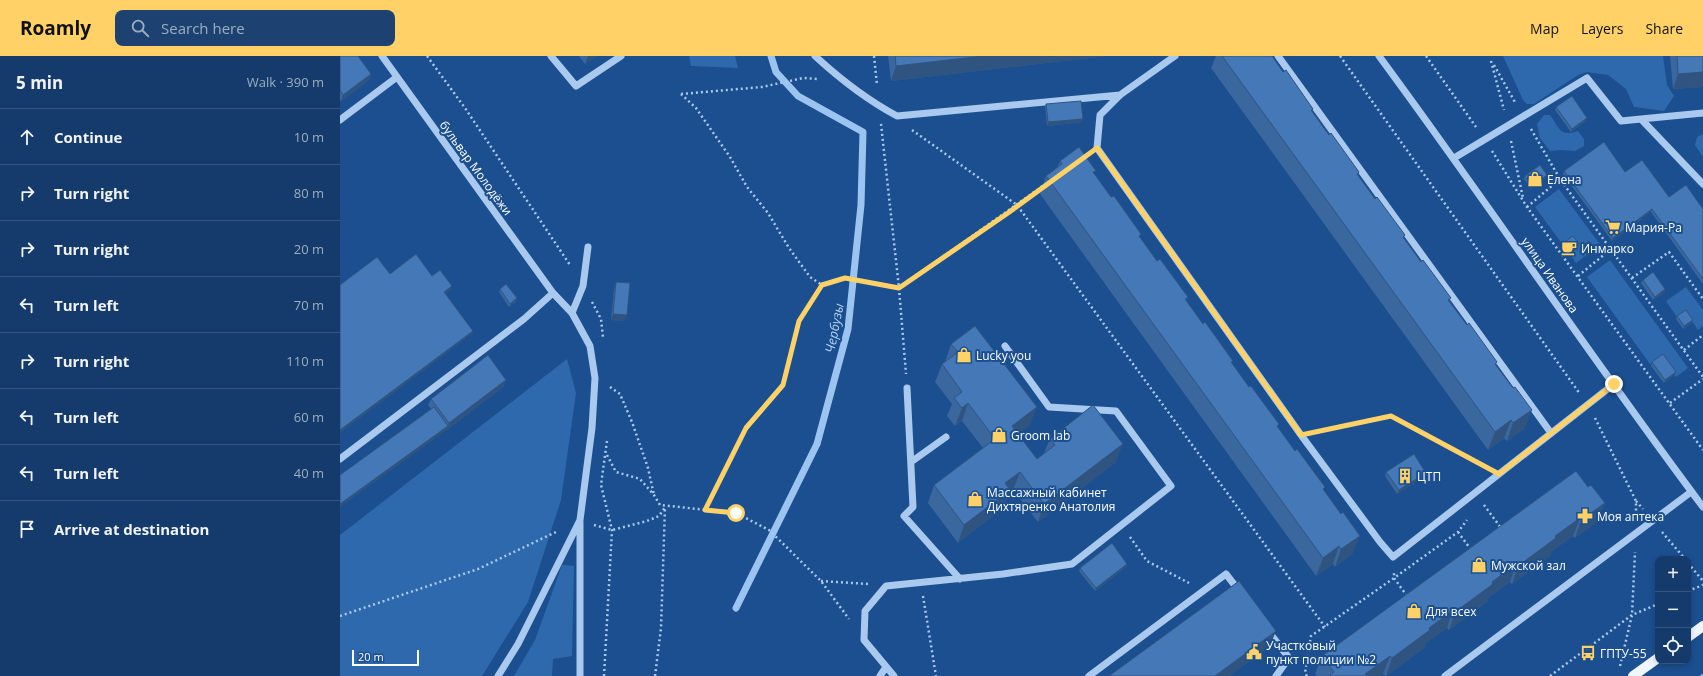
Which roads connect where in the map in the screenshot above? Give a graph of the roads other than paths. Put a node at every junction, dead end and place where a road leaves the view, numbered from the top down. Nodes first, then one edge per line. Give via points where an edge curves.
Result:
1 (382, 56) edge
2 (551, 56) edge
3 (621, 56) edge
4 (815, 56) edge
5 (1175, 56) edge
6 (1278, 56) edge
7 (1379, 56) edge
8 (397, 76) junction
9 (1120, 95) junction
10 (1703, 113) edge
11 (1641, 119) junction
12 (340, 120) edge
13 (1454, 158) junction
14 (1703, 184) edge
15 (588, 247) dead end
16 (553, 293) junction
17 (572, 313) junction
18 (1005, 346) dead end
19 (1614, 384) junction
20 (907, 388) road end
21 (1551, 433) junction
22 (946, 437) dead end
23 (340, 459) edge
24 (911, 462) junction
25 (1692, 492) junction
26 (1703, 508) edge
27 (580, 520) junction
28 (960, 579) junction
29 (1244, 598) edge
30 (1703, 626) edge
31 (1266, 627) edge
32 (1691, 635) edge
33 (1655, 660) edge
34 (886, 667) junction
35 (498, 676) edge
36 (580, 676) edge
37 (880, 676) edge
38 (894, 676) edge
39 (1089, 676) edge
40 (1276, 676) edge
41 (1445, 676) edge
42 (1633, 676) edge

1 - 8 street, бульвар Молодёжи
2 - 3 street via 576,86
4 - 9 street via 843,81 897,116
5 - 9 street
6 - 21 street
7 - 13 street, улица Иванова
8 - 12 street
8 - 16 street, бульвар Молодёжи
9 - 21 street via 1100,115 1097,148 1301,435 1393,557
10 - 11 street
11 - 13 street via 1621,121 1586,78
11 - 14 street
13 - 19 street, улица Иванова
15 - 17 street via 583,286
16 - 17 street, бульвар Молодёжи
16 - 23 street via 524,319
17 - 27 street, бульвар Молодёжи via 590,346 596,378
18 - 28 street via 1049,407 1116,411 1171,486 1072,564
19 - 21 street
19 - 25 street, улица Иванова
20 - 24 street
22 - 24 street
24 - 28 street via 913,507 904,516
25 - 26 street, улица Иванова
25 - 41 street
27 - 35 street via 518,644
27 - 36 street
28 - 34 street via 886,586 865,611 864,640
29 - 39 street via 1226,574
30 - 32 main road
31 - 40 street via 1288,658
33 - 42 main road
34 - 37 street
34 - 38 street

